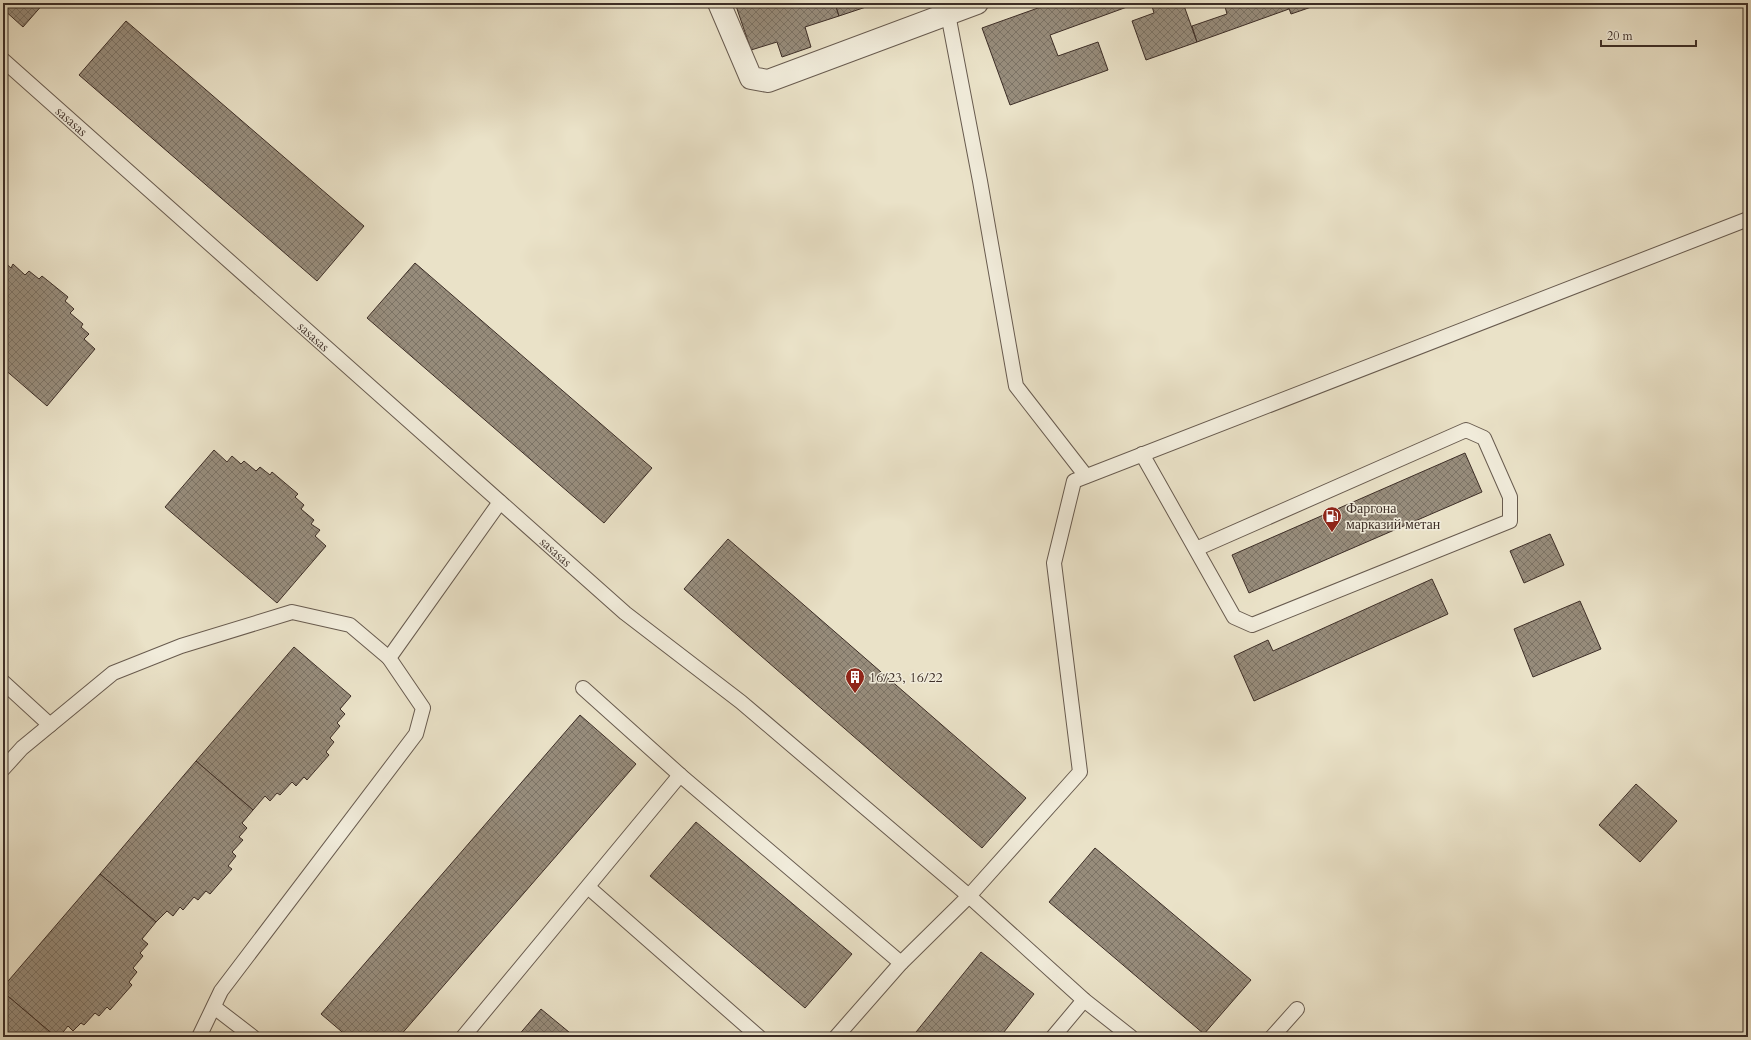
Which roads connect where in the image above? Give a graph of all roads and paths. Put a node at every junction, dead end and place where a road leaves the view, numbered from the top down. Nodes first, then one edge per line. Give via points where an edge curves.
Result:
1 (719, 3) edge
2 (977, 3) edge
3 (948, 14) junction
4 (3, 60) edge
5 (1748, 219) edge
6 (1142, 454) junction
7 (1086, 476) junction
8 (500, 502) junction
9 (1196, 549) junction
10 (389, 658) junction
11 (3, 682) edge
12 (583, 688) dead end
13 (50, 725) junction
14 (3, 769) edge
15 (680, 775) junction
16 (588, 887) junction
17 (969, 896) junction
18 (901, 963) junction
19 (1084, 1000) junction
20 (214, 1007) junction
21 (1297, 1009) dead end
22 (199, 1037) edge
23 (253, 1037) edge
24 (463, 1037) edge
25 (759, 1037) edge
26 (836, 1037) edge
27 (1053, 1037) edge
28 (1131, 1037) edge
29 (1272, 1037) edge

1 - 3 street via 751,78 768,81
2 - 3 street
3 - 7 lane via 1016,386
4 - 8 lane, sasasas
5 - 6 lane
6 - 7 lane
6 - 9 lane
7 - 17 lane via 1074,481 1054,563 1080,772
8 - 10 lane
8 - 17 lane, sasasas via 624,613 741,702
9 - 9 lane via 1234,616 1252,625 1510,521 1510,497 1484,438 1466,430
10 - 13 lane via 350,625 292,612 181,646 113,673
10 - 20 lane via 422,708 416,734 221,991
11 - 13 lane
12 - 15 lane
13 - 14 lane via 22,748
15 - 16 lane
15 - 18 lane
16 - 24 lane
16 - 25 lane
17 - 18 lane
17 - 19 lane, sasasas
18 - 26 lane
19 - 27 lane
19 - 28 lane, sasasas
20 - 22 lane
20 - 23 lane
21 - 29 lane

